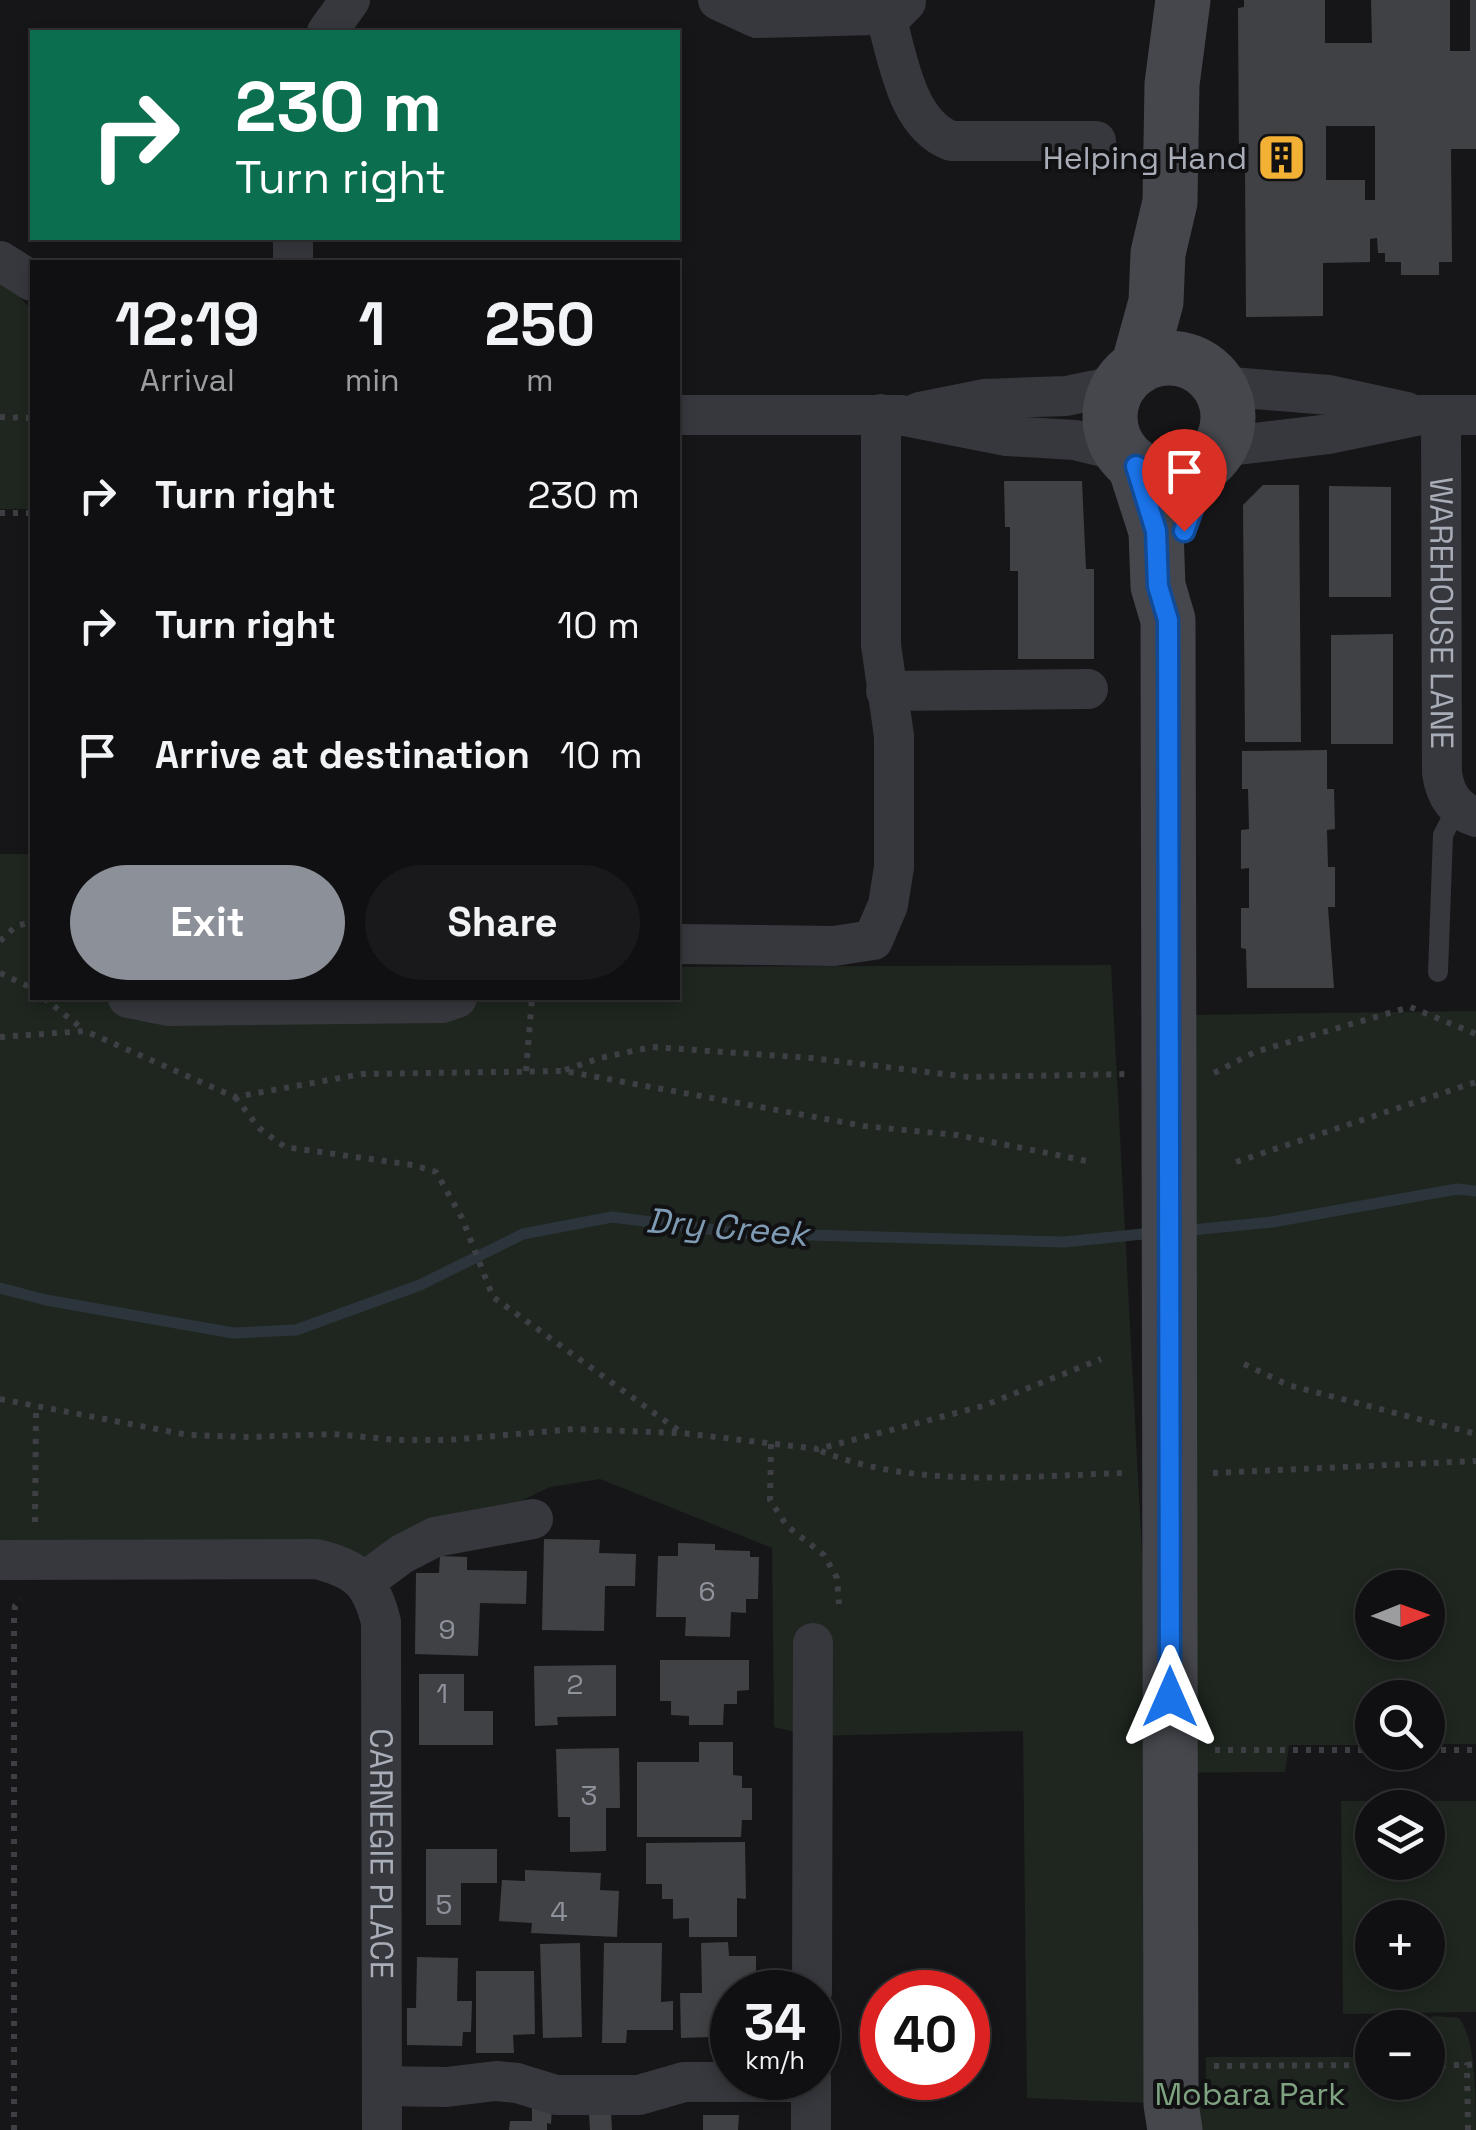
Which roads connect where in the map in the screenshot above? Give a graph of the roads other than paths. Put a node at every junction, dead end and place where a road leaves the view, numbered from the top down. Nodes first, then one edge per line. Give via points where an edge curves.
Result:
1 (350, 0) edge
2 (718, 0) edge
3 (1160, 0) edge
4 (1184, 0) edge
5 (896, 7) edge
6 (329, 30) edge
7 (1172, 84) junction
8 (1096, 141) dead end
9 (1170, 202) junction
10 (0, 261) edge
11 (30, 279) edge
12 (1129, 376) junction
13 (1210, 378) junction
14 (680, 415) edge
15 (890, 415) junction
16 (1446, 415) edge
17 (1214, 454) junction
18 (1128, 458) junction
19 (1168, 620) junction
20 (1088, 689) dead end
21 (886, 691) junction
22 (1466, 812) edge
23 (680, 944) edge
24 (1438, 972) dead end
25 (138, 1000) edge
26 (451, 1000) edge
27 (533, 1519) dead end
28 (0, 1560) edge
29 (364, 1582) junction
30 (813, 1644) dead end
31 (812, 1970) edge
32 (710, 2082) edge
33 (382, 2086) junction
34 (812, 2100) edge
35 (1181, 2112) edge
36 (382, 2130) edge
37 (812, 2130) edge

1 - 6 street
2 - 5 street via 757,18
3 - 7 street
4 - 7 street
5 - 8 street via 914,104 938,136
7 - 9 street
9 - 12 street via 1156,302
9 - 13 street via 1187,305
10 - 11 street
12 - 13 street via 1166,358
12 - 15 street via 1066,396 984,399
12 - 18 street via 1110,416 1113,436
13 - 16 street
13 - 17 street via 1224,395 1228,415
14 - 15 street
15 - 18 street via 1007,436 1075,440
15 - 21 street via 881,645
16 - 17 street
16 - 22 street, WAREHOUSE LANE via 1442,773 1444,789
17 - 18 street via 1195,470 1170,476
17 - 19 street via 1184,531
18 - 19 street via 1156,531 1158,586
19 - 35 street via 1170,1471
20 - 21 street
21 - 23 street via 894,736 894,867 873,940 834,946
22 - 24 lane, WAREHOUSE LANE via 1443,836
25 - 26 street via 168,1006
27 - 29 street via 435,1537
28 - 29 street via 316,1559
29 - 33 street, CARNEGIE PLACE via 381,1622
30 - 31 street
32 - 33 street via 639,2096 556,2096 496,2081
33 - 36 street, CARNEGIE PLACE
34 - 37 street

